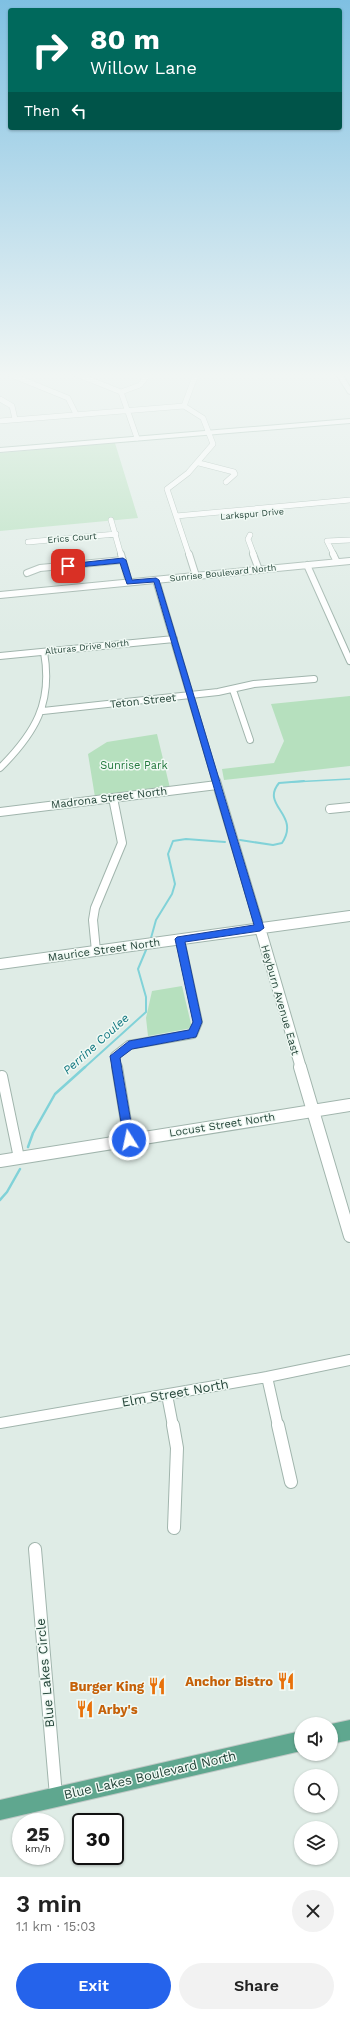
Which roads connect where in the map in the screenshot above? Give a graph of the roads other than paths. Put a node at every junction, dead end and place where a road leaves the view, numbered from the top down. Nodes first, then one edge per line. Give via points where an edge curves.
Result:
1 (198, 463) joint
2 (226, 482) dead end
3 (350, 500) edge
4 (350, 505) edge
5 (177, 518) junction
6 (111, 520) dead end
7 (116, 534) junction
8 (250, 535) dead end
9 (350, 540) edge
10 (28, 542) dead end
11 (123, 560) junction
12 (350, 561) edge
13 (337, 562) junction
14 (307, 566) junction
15 (259, 570) junction
16 (27, 573) dead end
17 (196, 576) junction
18 (156, 580) junction
19 (129, 582) junction
20 (0, 595) edge
21 (174, 639) junction
22 (44, 652) junction
23 (0, 656) edge
24 (349, 657) edge
25 (314, 679) dead end
26 (232, 690) junction
27 (191, 696) junction
28 (43, 711) junction
29 (250, 740) dead end
30 (0, 768) edge
31 (217, 785) junction
32 (113, 798) junction
33 (350, 807) edge
34 (330, 809) dead end
35 (0, 812) edge
36 (350, 916) edge
37 (260, 928) junction
38 (180, 939) junction
39 (96, 951) junction
40 (0, 964) edge
41 (2, 1076) dead end
42 (350, 1105) edge
43 (312, 1111) junction
44 (129, 1140) junction
45 (19, 1158) junction
46 (0, 1161) edge
47 (350, 1236) edge
48 (350, 1360) edge
49 (267, 1377) junction
50 (167, 1395) junction
51 (0, 1423) edge
52 (291, 1482) dead end
53 (174, 1528) dead end
54 (35, 1549) dead end
55 (350, 1730) edge
56 (338, 1733) edge
57 (294, 1743) edge
58 (56, 1796) junction
59 (0, 1810) edge

1 - 2 street via 234,472 233,477
1 - 5 street via 167,489
3 - 5 street, Larkspur Drive
4 - 5 street, Larkspur Drive
5 - 17 street
6 - 7 street
7 - 10 street, Erics Court
7 - 11 street
8 - 15 street via 248,539
9 - 13 street via 327,541
11 - 16 street via 40,568
11 - 19 street
12 - 13 street, Sunrise Boulevard North
13 - 14 street, Sunrise Boulevard North
14 - 15 street, Sunrise Boulevard North
14 - 24 street
15 - 17 street, Sunrise Boulevard North
17 - 18 street, Sunrise Boulevard North
18 - 19 street, Sunrise Boulevard North
18 - 21 street, Heyburn Avenue East
19 - 20 street, Sunrise Boulevard North
21 - 22 street, Alturas Drive North
21 - 27 street, Heyburn Avenue East
22 - 23 street, Alturas Drive North
22 - 28 street via 48,677
25 - 26 street, Teton Street via 254,684
26 - 27 street, Teton Street
26 - 29 street
27 - 28 street, Teton Street
27 - 31 street, Heyburn Avenue East
28 - 30 street via 21,745
31 - 32 street, Madrona Street North
31 - 37 street, Heyburn Avenue East
32 - 35 street, Madrona Street North
32 - 39 street via 122,843 95,908 93,920
33 - 34 street
36 - 37 street, Maurice Street North
37 - 38 street, Maurice Street North
37 - 43 street, Heyburn Avenue East
38 - 39 street, Maurice Street North
38 - 44 street via 198,1022 192,1034 129,1045 115,1056
39 - 40 street, Maurice Street North
41 - 45 street
42 - 43 street, Locust Street North
43 - 44 street, Locust Street North
43 - 47 street, Heyburn Avenue East
44 - 45 street, Locust Street North
45 - 46 street, Locust Street North
48 - 49 street, Elm Street North
49 - 50 street, Elm Street North
49 - 52 street
50 - 51 street, Elm Street North
50 - 53 street via 177,1448
54 - 58 street, Blue Lakes Circle
55 - 56 main road
57 - 58 main road, Blue Lakes Boulevard North
58 - 59 main road, Blue Lakes Boulevard North

